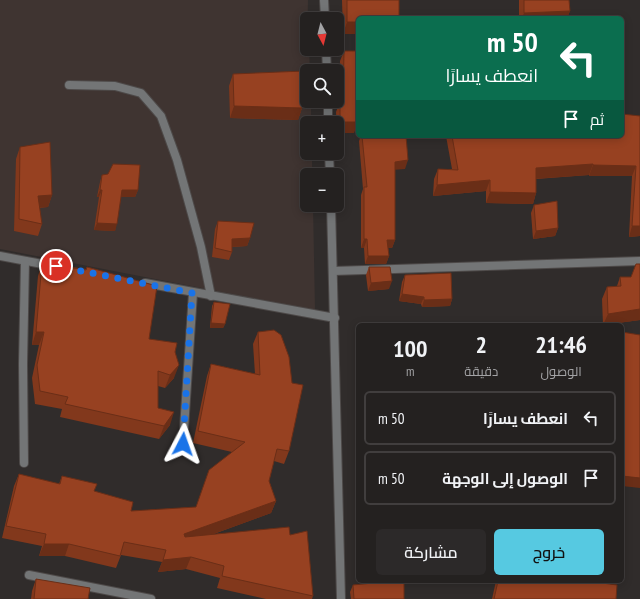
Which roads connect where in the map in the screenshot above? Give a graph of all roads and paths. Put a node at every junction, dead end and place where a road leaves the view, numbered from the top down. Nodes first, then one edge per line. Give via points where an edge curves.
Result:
1 (324, 0) edge
2 (325, 12) edge
3 (69, 85) dead end
4 (331, 212) edge
5 (0, 256) edge
6 (25, 261) junction
7 (640, 261) edge
8 (63, 268) edge
9 (333, 271) junction
10 (139, 282) edge
11 (192, 293) junction
12 (210, 296) junction
13 (335, 318) junction
14 (183, 444) dead end
15 (24, 463) dead end
16 (29, 575) dead end
17 (151, 599) edge
18 (341, 599) edge

1 - 2 street
3 - 12 street via 115,86 141,93 161,116 177,160 201,248
4 - 9 street
5 - 6 street
6 - 8 street
6 - 15 street
7 - 9 street
9 - 13 street
10 - 11 street
11 - 12 street
11 - 14 street
12 - 13 street
13 - 18 street
16 - 17 street

